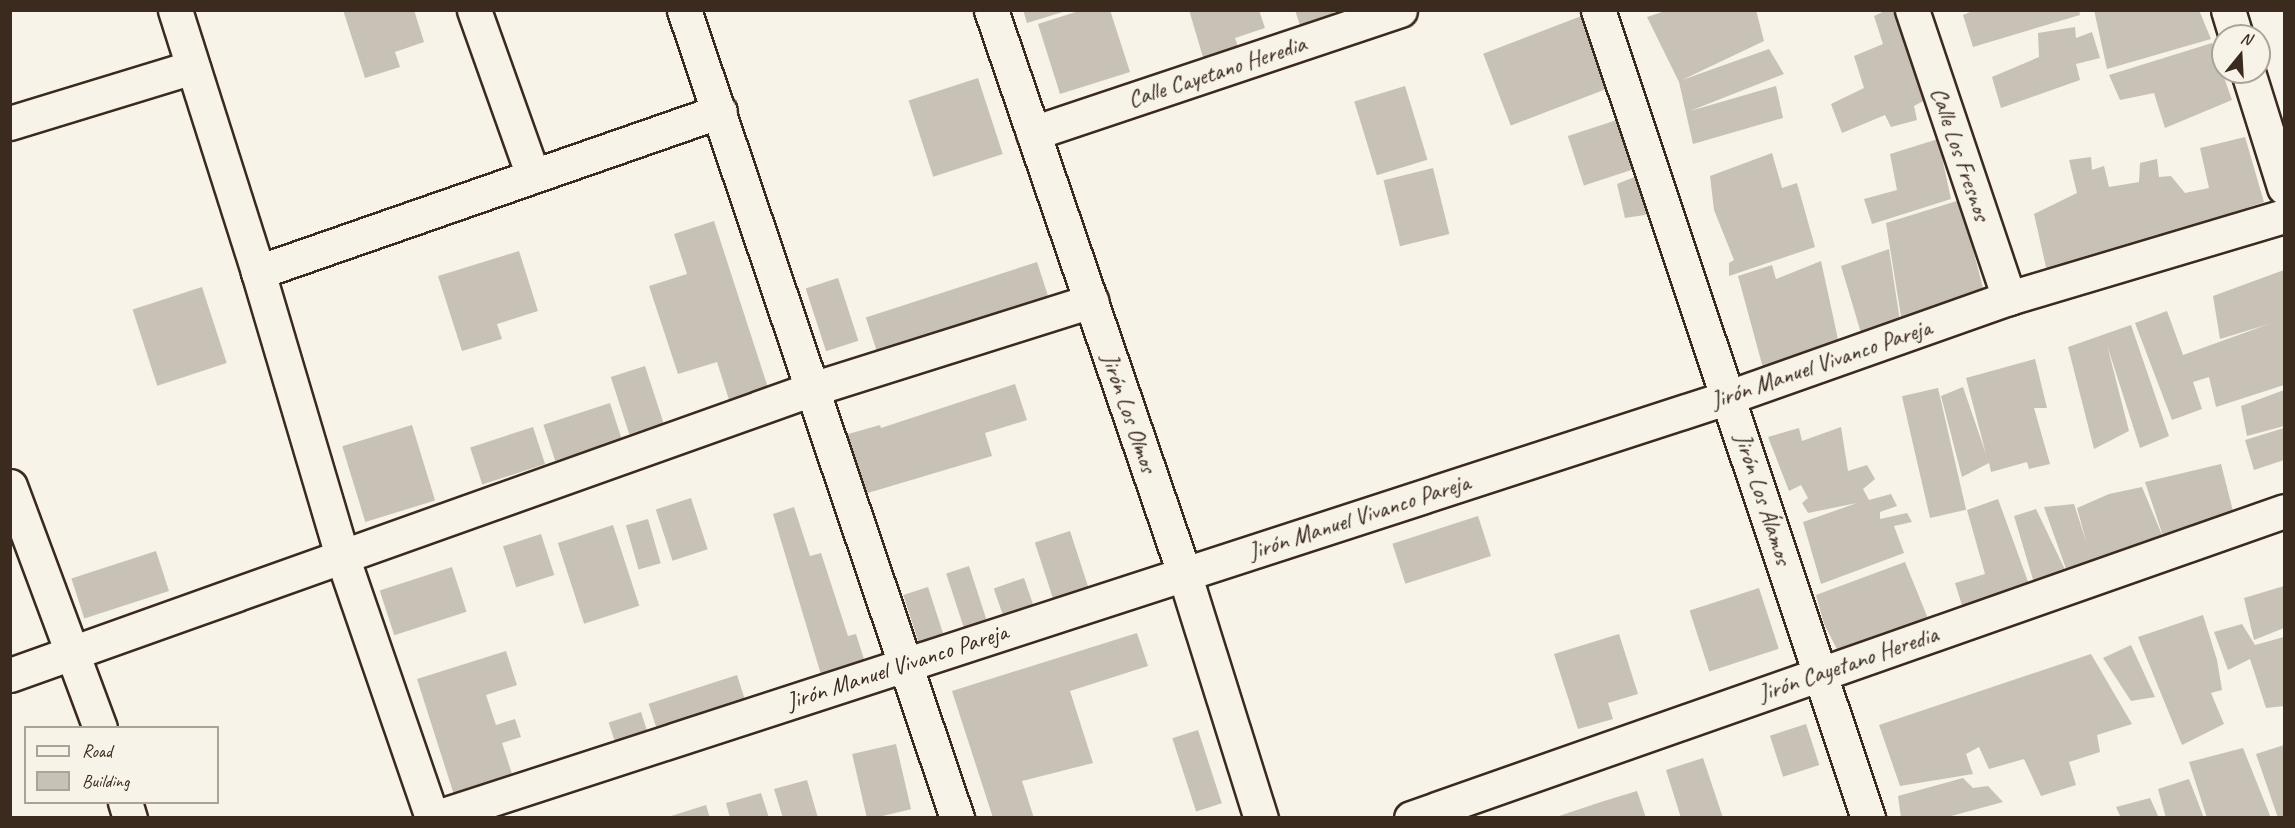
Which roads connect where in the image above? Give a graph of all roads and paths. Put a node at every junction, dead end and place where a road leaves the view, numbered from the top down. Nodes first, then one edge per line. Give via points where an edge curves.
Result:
1 (175, 10) edge
2 (684, 10) edge
3 (991, 10) edge
4 (1400, 10) edge
5 (1598, 10) edge
6 (1912, 10) edge
7 (476, 11) edge
8 (193, 67) junction
9 (2252, 84) edge
10 (720, 111) junction
11 (10, 123) edge
12 (1033, 133) junction
13 (532, 176) junction
14 (2284, 187) edge
15 (2284, 216) edge
16 (258, 272) junction
17 (2009, 298) junction
18 (1090, 301) junction
19 (812, 389) junction
20 (1730, 397) junction
21 (10, 486) edge
22 (2284, 511) edge
23 (343, 559) junction
24 (1184, 573) junction
25 (74, 652) junction
26 (907, 663) junction
27 (1820, 674) junction
28 (10, 675) edge
29 (99, 726) edge
30 (433, 818) edge
31 (957, 818) edge
32 (1261, 818) edge
33 (1411, 818) edge
34 (1868, 818) edge

1 - 8 street
2 - 10 street
3 - 12 street, Jirón Los Olmos
4 - 12 street, Calle Cayetano Heredia
5 - 20 street, Jirón Los Álamos
6 - 17 street, Calle Los Fresnos
7 - 13 street
8 - 11 street
8 - 16 street
9 - 14 street
10 - 13 street
10 - 19 street
12 - 18 street, Jirón Los Olmos
13 - 16 street
15 - 17 street, Jirón Manuel Vivanco Pareja
16 - 23 street
17 - 20 street, Jirón Manuel Vivanco Pareja
18 - 19 street
18 - 24 street, Jirón Los Olmos
19 - 23 street
19 - 26 street
20 - 24 street, Jirón Manuel Vivanco Pareja
20 - 27 street, Jirón Los Álamos
21 - 25 street
22 - 27 street, Jirón Cayetano Heredia
23 - 25 street
23 - 30 street
24 - 26 street, Jirón Manuel Vivanco Pareja
24 - 32 street, Jirón Los Olmos
25 - 28 street
25 - 29 street
26 - 30 street, Jirón Manuel Vivanco Pareja
26 - 31 street
27 - 33 street, Jirón Cayetano Heredia
27 - 34 street, Jirón Los Álamos

